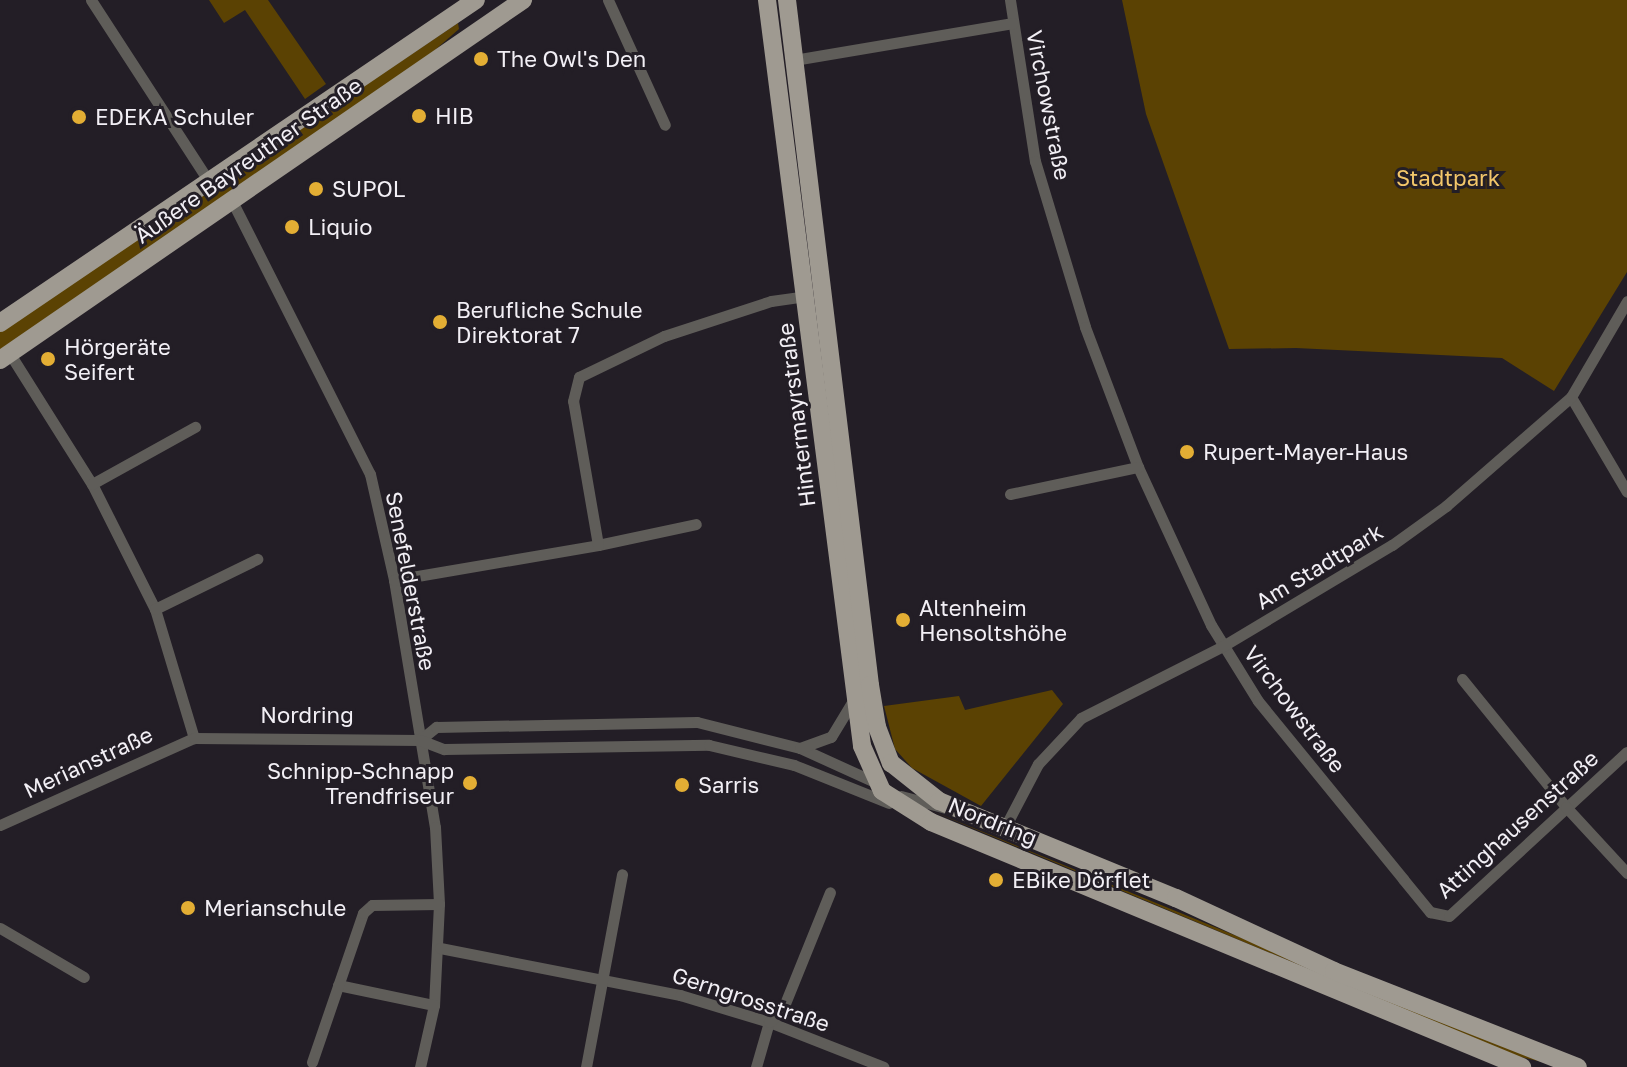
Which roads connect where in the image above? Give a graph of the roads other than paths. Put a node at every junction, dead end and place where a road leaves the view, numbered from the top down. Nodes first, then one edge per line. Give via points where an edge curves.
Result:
1 (91, 0) edge
2 (476, 0) edge
3 (523, 0) edge
4 (608, 0) edge
5 (767, 0) edge
6 (787, 0) edge
7 (1010, 0) edge
8 (458, 13) junction
9 (1013, 23) junction
10 (468, 38) junction
11 (794, 60) junction
12 (665, 125) dead end
13 (210, 183) junction
14 (232, 201) junction
15 (806, 296) junction
16 (1627, 301) edge
17 (0, 323) edge
18 (5, 357) edge
19 (1571, 397) junction
20 (195, 427) dead end
21 (1138, 467) junction
22 (1624, 475) edge
23 (92, 484) junction
24 (1627, 492) edge
25 (1010, 494) dead end
26 (696, 524) dead end
27 (598, 545) junction
28 (257, 559) dead end
29 (394, 580) junction
30 (155, 609) junction
31 (1223, 646) junction
32 (1462, 679) dead end
33 (855, 695) junction
34 (194, 738) junction
35 (420, 740) junction
36 (800, 748) junction
37 (1627, 752) edge
38 (891, 763) junction
39 (876, 782) junction
40 (855, 790) junction
41 (1566, 807) junction
42 (959, 808) junction
43 (905, 810) junction
44 (0, 825) edge
45 (1005, 827) junction
46 (1627, 873) edge
47 (622, 874) dead end
48 (830, 892) dead end
49 (439, 904) junction
50 (1430, 912) joint
51 (0, 928) edge
52 (440, 948) junction
53 (604, 976) junction
54 (84, 977) dead end
55 (338, 985) junction
56 (434, 1005) junction
57 (769, 1022) junction
58 (312, 1062) dead end
59 (420, 1067) edge
60 (586, 1067) edge
61 (756, 1067) edge
62 (884, 1067) edge
63 (1522, 1067) edge
64 (1578, 1067) edge

1 - 13 street
2 - 8 main road, Äußere Bayreuther Straße
3 - 10 main road, Äußere Bayreuther Straße
4 - 12 street
5 - 15 main road, Hintermayrstraße
6 - 11 main road, Hintermayrstraße
7 - 9 street, Virchowstraße
8 - 10 main road via 470,25
8 - 13 main road, Äußere Bayreuther Straße
9 - 11 street, Virchowstraße
9 - 21 street, Virchowstraße via 1035,161 1085,327
10 - 14 main road, Äußere Bayreuther Straße
11 - 38 main road, Hintermayrstraße via 872,699
13 - 17 main road, Äußere Bayreuther Straße
14 - 18 main road, Äußere Bayreuther Straße
14 - 29 street, Senefelderstraße via 370,474
15 - 27 street via 771,301 664,336 579,377 573,401
15 - 33 main road, Hintermayrstraße
16 - 19 street, Am Stadtpark
18 - 23 street
19 - 22 street
19 - 31 street, Am Stadtpark via 1423,526
20 - 23 street
21 - 25 street
21 - 31 street, Virchowstraße
22 - 24 street
23 - 30 street
26 - 27 street
27 - 29 street
28 - 30 street
29 - 35 street, Senefelderstraße
30 - 34 street
31 - 45 street, Am Stadtpark via 1081,718 1038,764
31 - 50 street, Virchowstraße via 1258,701
32 - 41 street
33 - 36 street via 831,737
33 - 39 main road, Hintermayrstraße via 865,762
34 - 35 street, Nordring
34 - 44 street, Merianstraße
35 - 36 street, Nordring via 436,727 645,720 732,728
35 - 40 street, Nordring via 444,749 709,745 765,755
35 - 49 street, Senefelderstraße via 435,827
36 - 39 street, Nordring
37 - 41 street, Attinghausenstraße
38 - 39 street
38 - 42 main road, Nordring via 920,790
39 - 40 street
39 - 42 street, Nordring via 932,808
39 - 43 main road, Hintermayrstraße
40 - 43 street, Nordring
41 - 46 street
41 - 50 street, Attinghausenstraße via 1449,916
42 - 45 main road, Nordring
43 - 63 main road, Nordring
45 - 64 main road, Nordring via 1334,971
47 - 53 street
48 - 57 street via 782,1011
49 - 52 street, Senefelderstraße
49 - 55 street via 372,905 363,913
51 - 54 street
52 - 53 street, Gerngrosstraße
52 - 56 street, Senefelderstraße
53 - 57 street, Gerngrosstraße
53 - 60 street
55 - 56 street
55 - 58 street
56 - 59 street, Senefelderstraße
57 - 61 street
57 - 62 street, Gerngrosstraße

